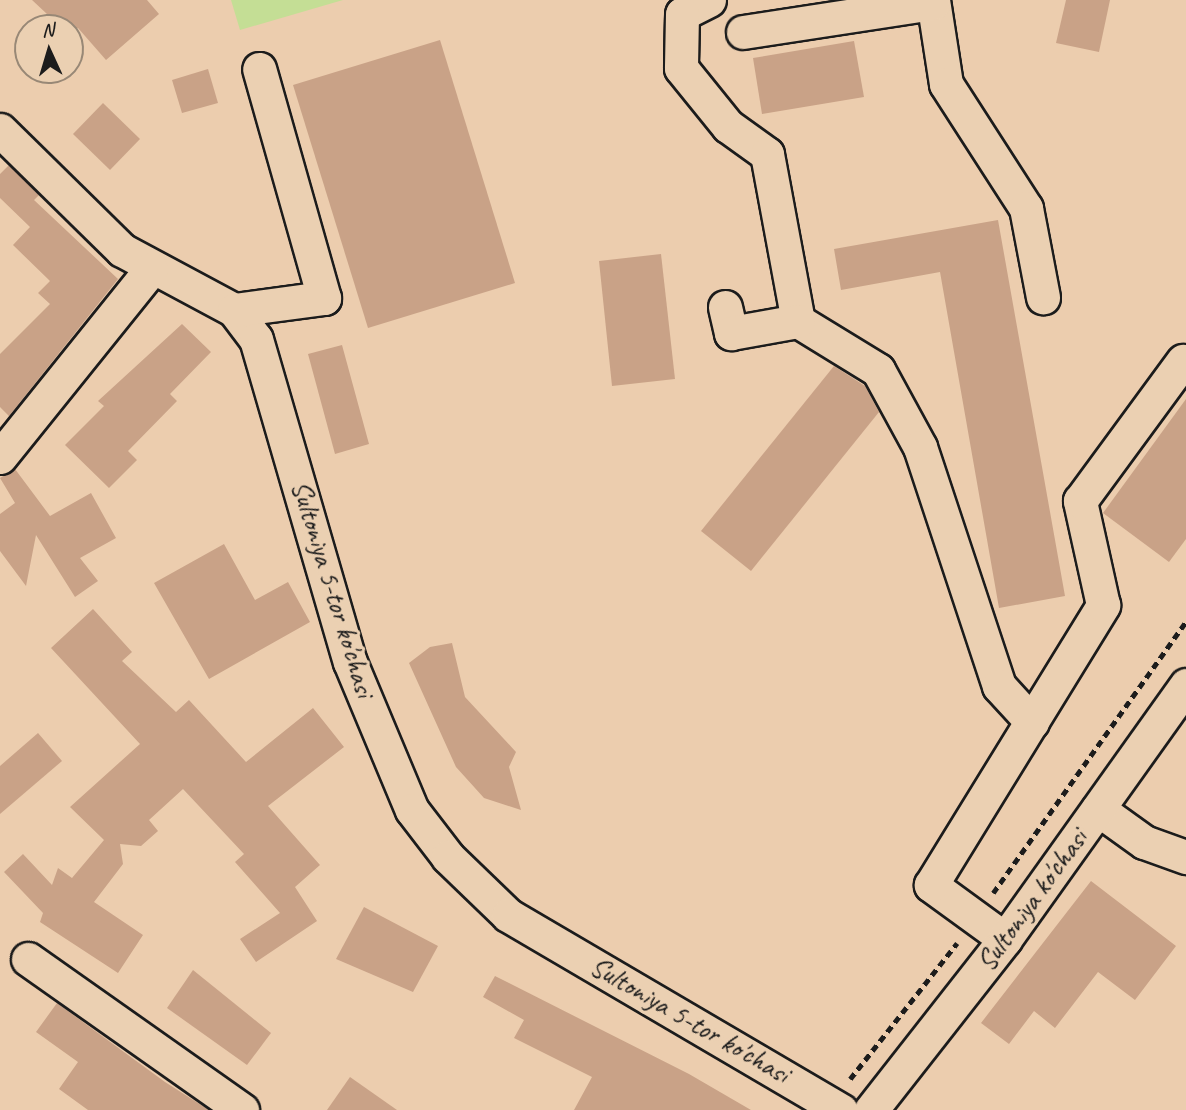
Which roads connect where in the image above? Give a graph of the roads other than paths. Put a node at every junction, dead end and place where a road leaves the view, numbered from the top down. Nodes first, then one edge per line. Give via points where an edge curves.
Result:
1 (709, 0) edge
2 (933, 1) edge
3 (743, 32) dead end
4 (259, 69) dead end
5 (0, 130) edge
6 (151, 270) junction
7 (1043, 297) dead end
8 (725, 307) dead end
9 (234, 310) junction
10 (798, 321) junction
11 (1183, 361) dead end
12 (0, 457) edge
13 (1186, 685) edge
14 (1032, 722) junction
15 (1098, 809) junction
16 (1186, 857) edge
17 (1005, 939) junction
18 (28, 959) dead end
19 (836, 1106) edge
20 (242, 1110) edge
21 (871, 1110) edge

1 - 10 street via 682,14 681,68 728,126 767,154
2 - 3 street
2 - 7 street via 946,84 1026,208
4 - 9 street via 324,298
5 - 6 street
6 - 9 street
6 - 12 street
8 - 10 street via 731,333
9 - 19 street, Sultoniya 5-tor ko'chasi via 268,370 350,662 412,810 448,858 508,915
10 - 14 street via 878,370 920,447 999,686
11 - 14 street via 1080,501 1103,605
13 - 15 street, Sultoniya ko'chasi
14 - 17 street via 931,885
15 - 16 street via 1144,842
15 - 17 street, Sultoniya ko'chasi
17 - 21 street, Sultoniya ko'chasi
18 - 20 street

